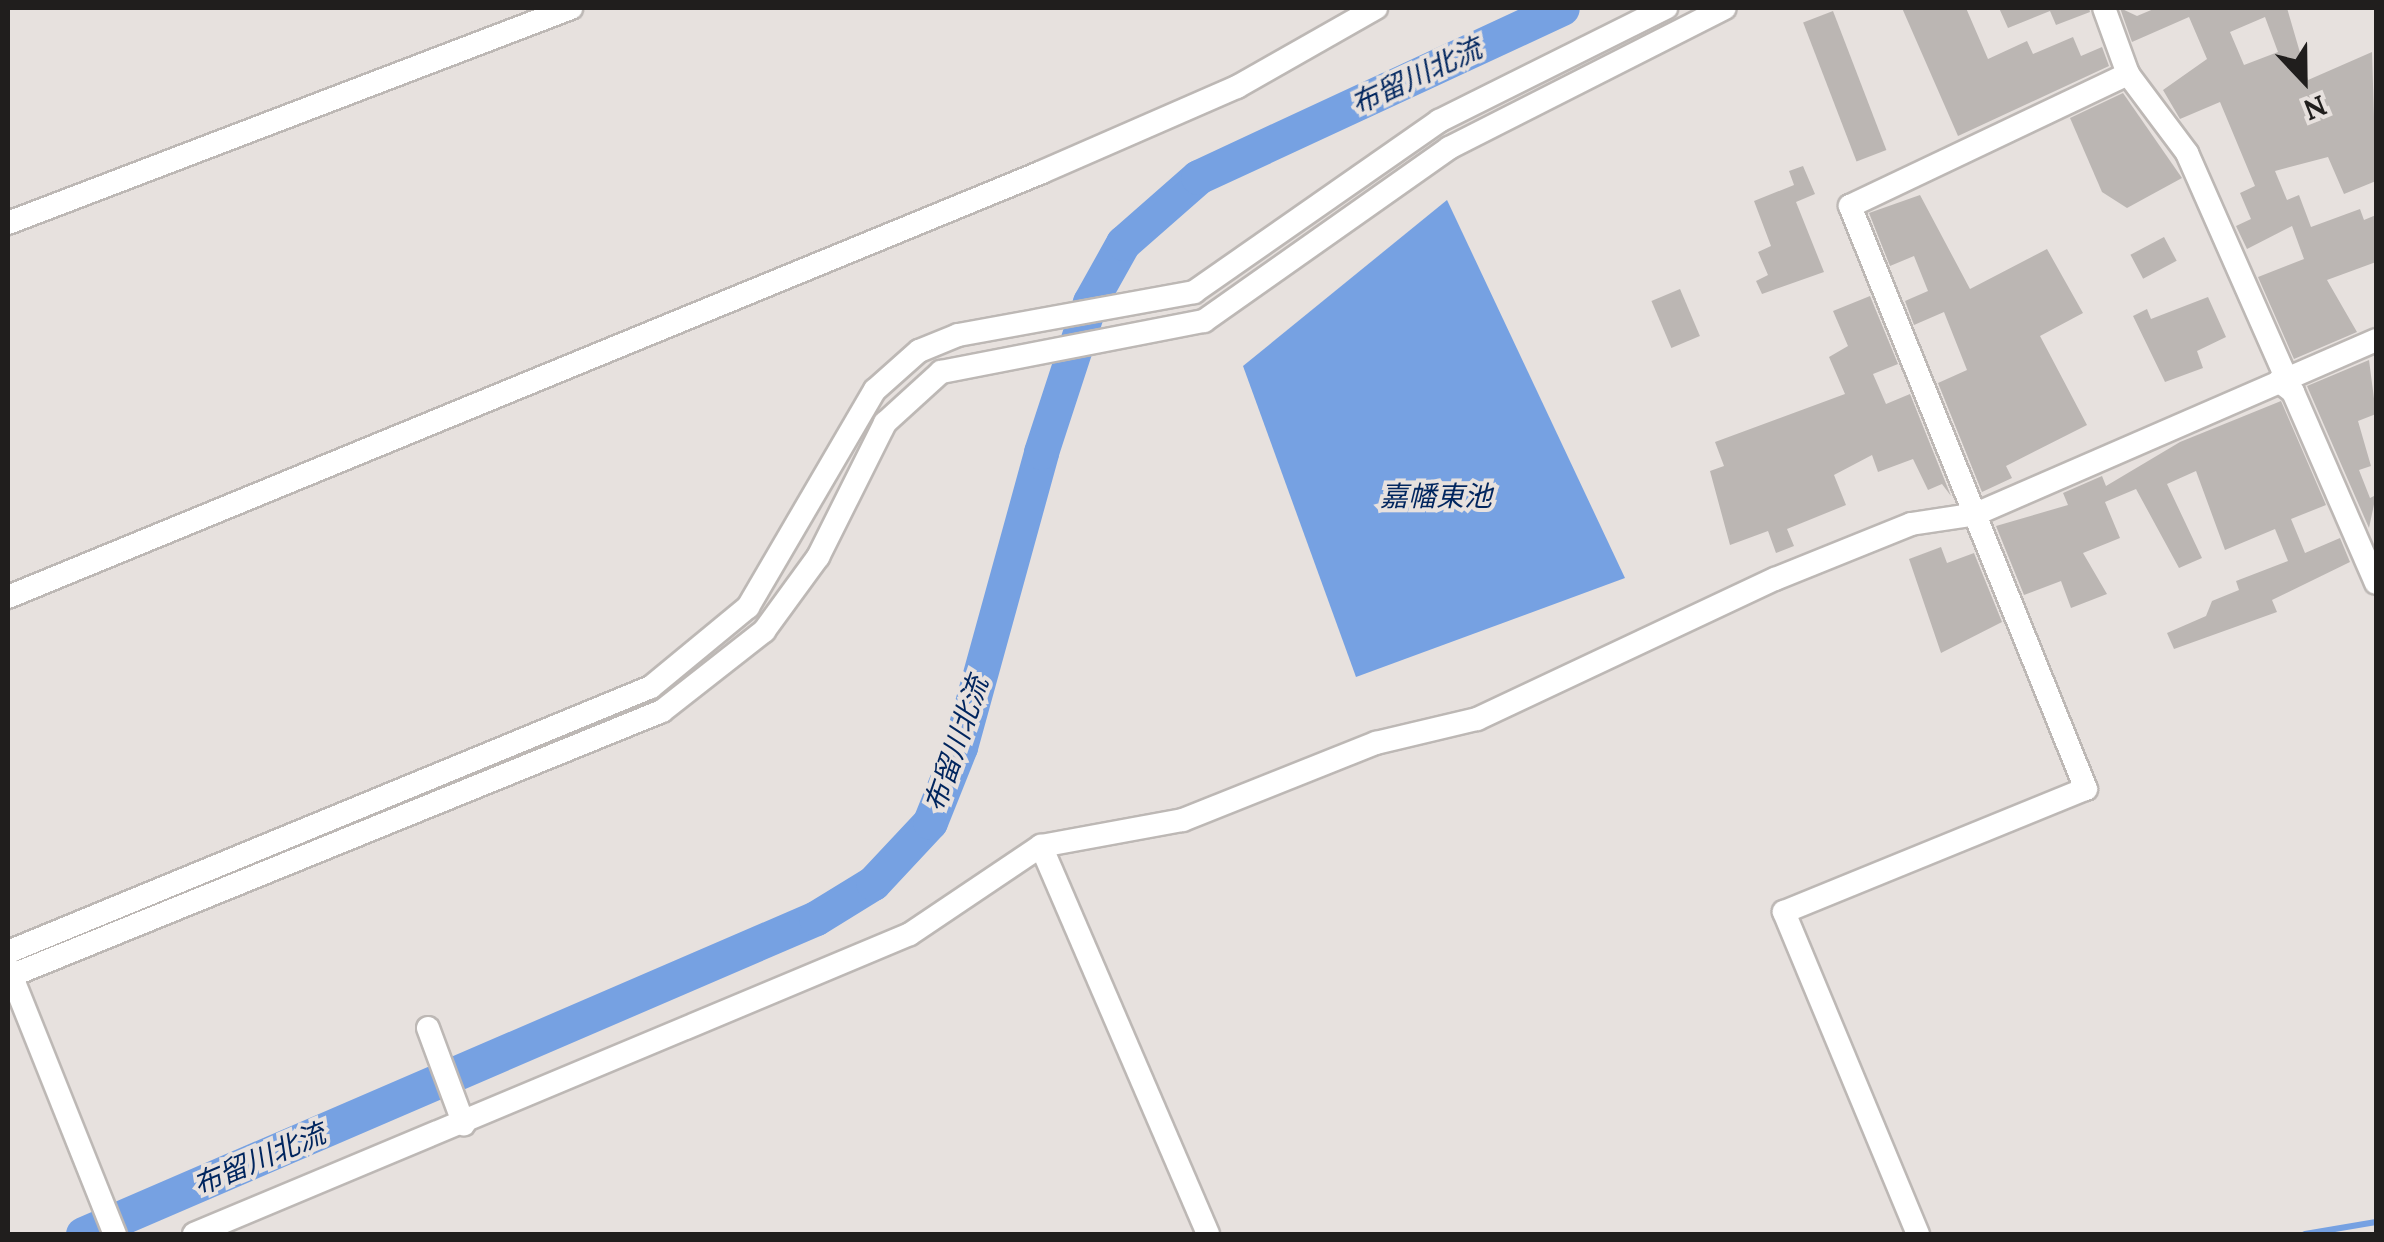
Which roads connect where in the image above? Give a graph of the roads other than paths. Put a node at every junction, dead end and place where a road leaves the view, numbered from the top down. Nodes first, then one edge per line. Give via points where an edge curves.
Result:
1 (571, 8) edge
2 (1376, 8) edge
3 (1666, 8) edge
4 (1726, 8) edge
5 (2104, 8) edge
6 (2128, 74) junction
7 (8, 223) edge
8 (2376, 340) edge
9 (2282, 378) junction
10 (1976, 514) junction
11 (2376, 583) edge
12 (8, 597) edge
13 (1041, 846) junction
14 (8, 968) edge
15 (428, 1028) dead end
16 (462, 1117) junction
17 (115, 1234) edge
18 (194, 1234) edge
19 (1208, 1234) edge
20 (1918, 1234) edge

1 - 7 street
2 - 12 street via 1237,88
3 - 14 street via 1439,121 1206,285 1126,308 1029,321 932,346 875,390 778,570 726,629 652,687
4 - 14 street via 1449,148 1204,321 968,360 915,391 885,422 792,597 739,656 662,711
5 - 6 street
6 - 9 street via 2187,153
6 - 10 street via 1850,206
8 - 9 street
9 - 10 street
9 - 11 street
10 - 13 street via 1911,524 1774,579 1477,719 1376,744 1183,820
10 - 20 street via 2086,789 1784,912
13 - 16 street via 910,934
13 - 19 street
14 - 17 street
15 - 16 street
16 - 18 street

